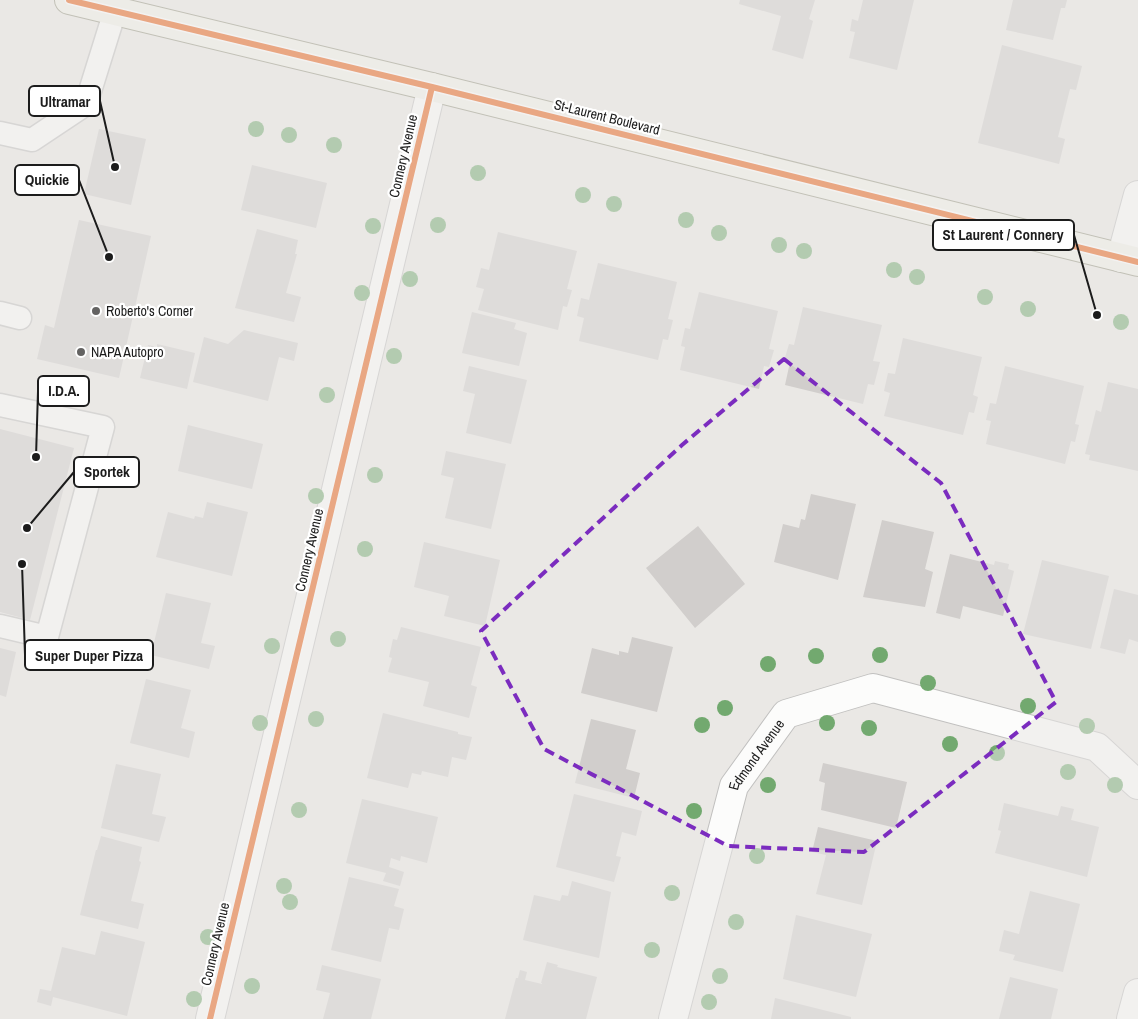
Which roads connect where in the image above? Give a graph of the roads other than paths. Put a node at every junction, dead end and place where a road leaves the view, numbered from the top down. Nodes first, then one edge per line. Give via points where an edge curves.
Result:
1 (69, 0) edge
2 (115, 11) junction
3 (432, 87) junction
4 (0, 133) edge
5 (1138, 195) edge
6 (1129, 260) edge
7 (0, 405) edge
8 (0, 626) edge
9 (1138, 785) edge
10 (1138, 993) edge
11 (210, 1019) edge
12 (673, 1019) edge
13 (1131, 1019) edge

1 - 2 street, St-Laurent Boulevard
2 - 3 street, St-Laurent Boulevard
2 - 4 lane via 86,104 32,140
3 - 6 street, St-Laurent Boulevard
3 - 11 street, Connery Avenue
5 - 6 street
7 - 8 lane via 103,427 47,637
9 - 12 street, Edmond Avenue via 1097,747 873,688 786,714 734,786
10 - 13 street

